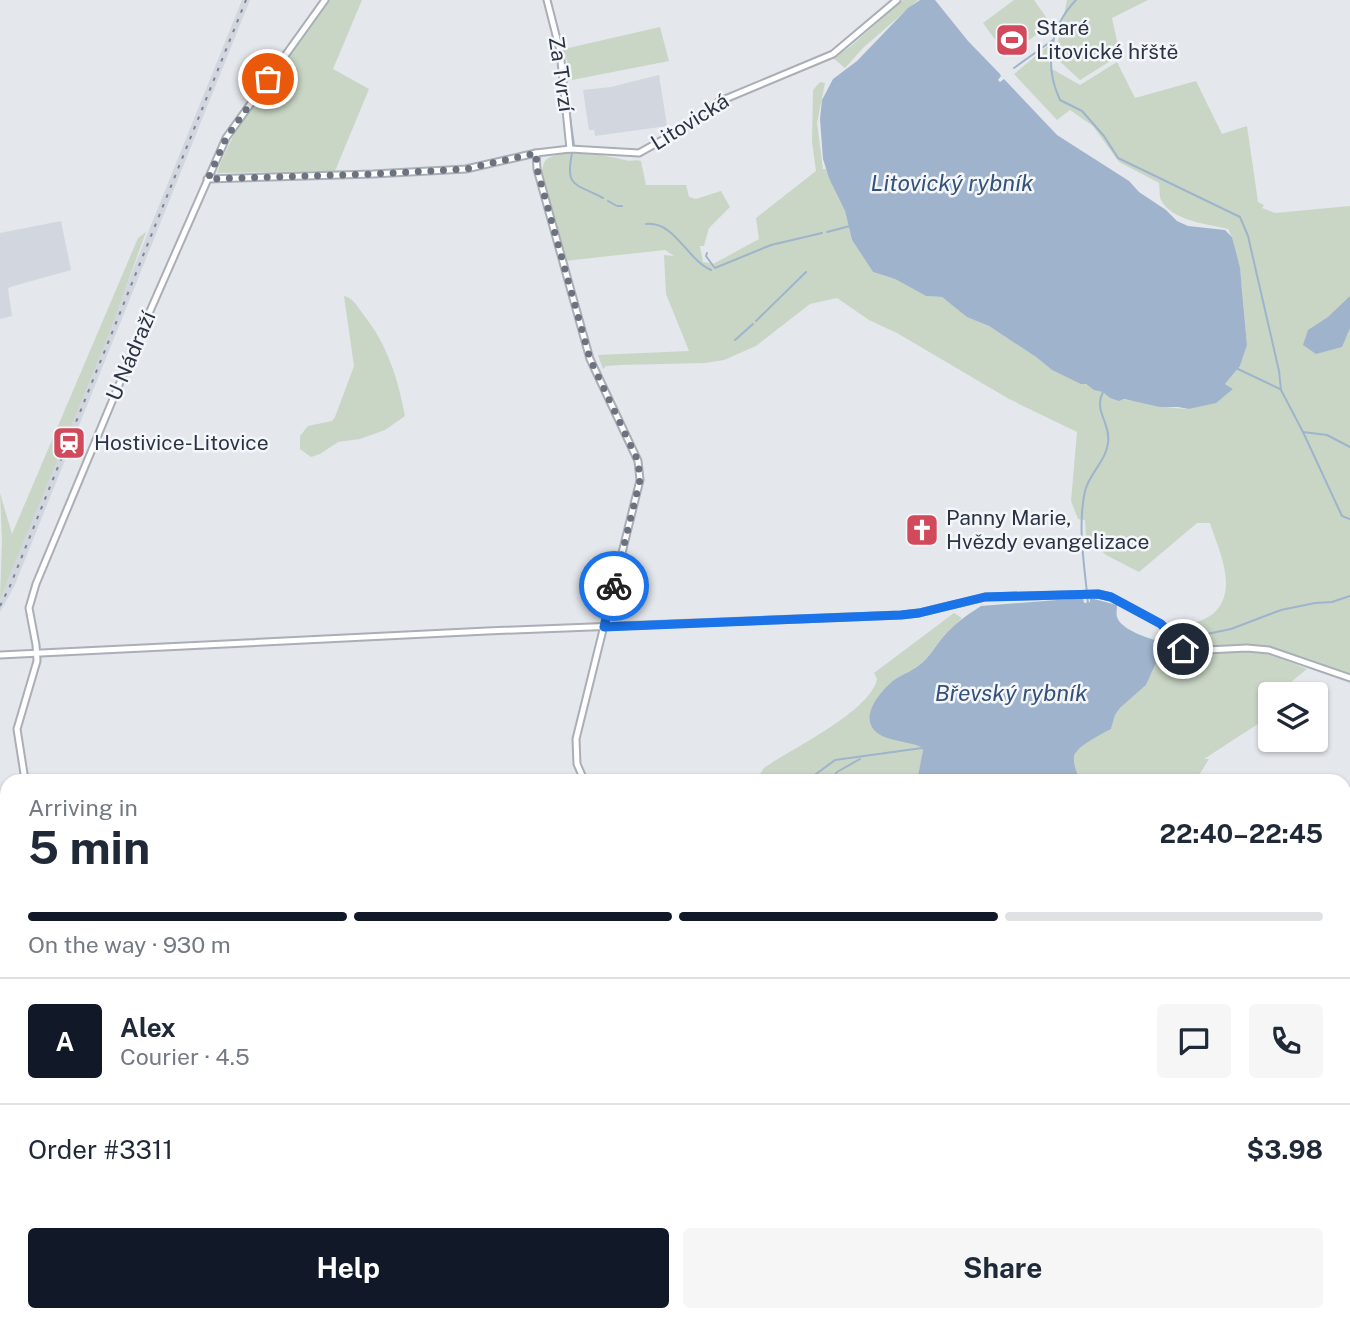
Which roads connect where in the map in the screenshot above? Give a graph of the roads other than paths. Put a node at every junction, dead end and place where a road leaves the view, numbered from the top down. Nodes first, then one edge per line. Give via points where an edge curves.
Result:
1 (325, 0) edge
2 (547, 0) edge
3 (897, 0) edge
4 (570, 149) junction
5 (536, 153) junction
6 (208, 179) junction
7 (604, 627) junction
8 (37, 653) junction
9 (0, 655) edge
10 (1350, 678) edge
11 (24, 774) edge
12 (581, 774) edge

1 - 6 street, U Nádraží via 226,138
2 - 4 street, Za Tvrzí via 560,51
3 - 4 street, Litovická via 833,54 718,102 653,147 639,153
4 - 5 street, Litovická
5 - 6 street, Litovická via 466,169
5 - 7 street via 590,359 640,470
6 - 8 street, U Nádraží via 29,601
7 - 8 street
7 - 10 street via 911,614 985,597 1098,594 1153,619 1168,629 1183,649 1269,650
7 - 12 street via 576,739
8 - 9 street
8 - 11 street via 36,671 17,729

